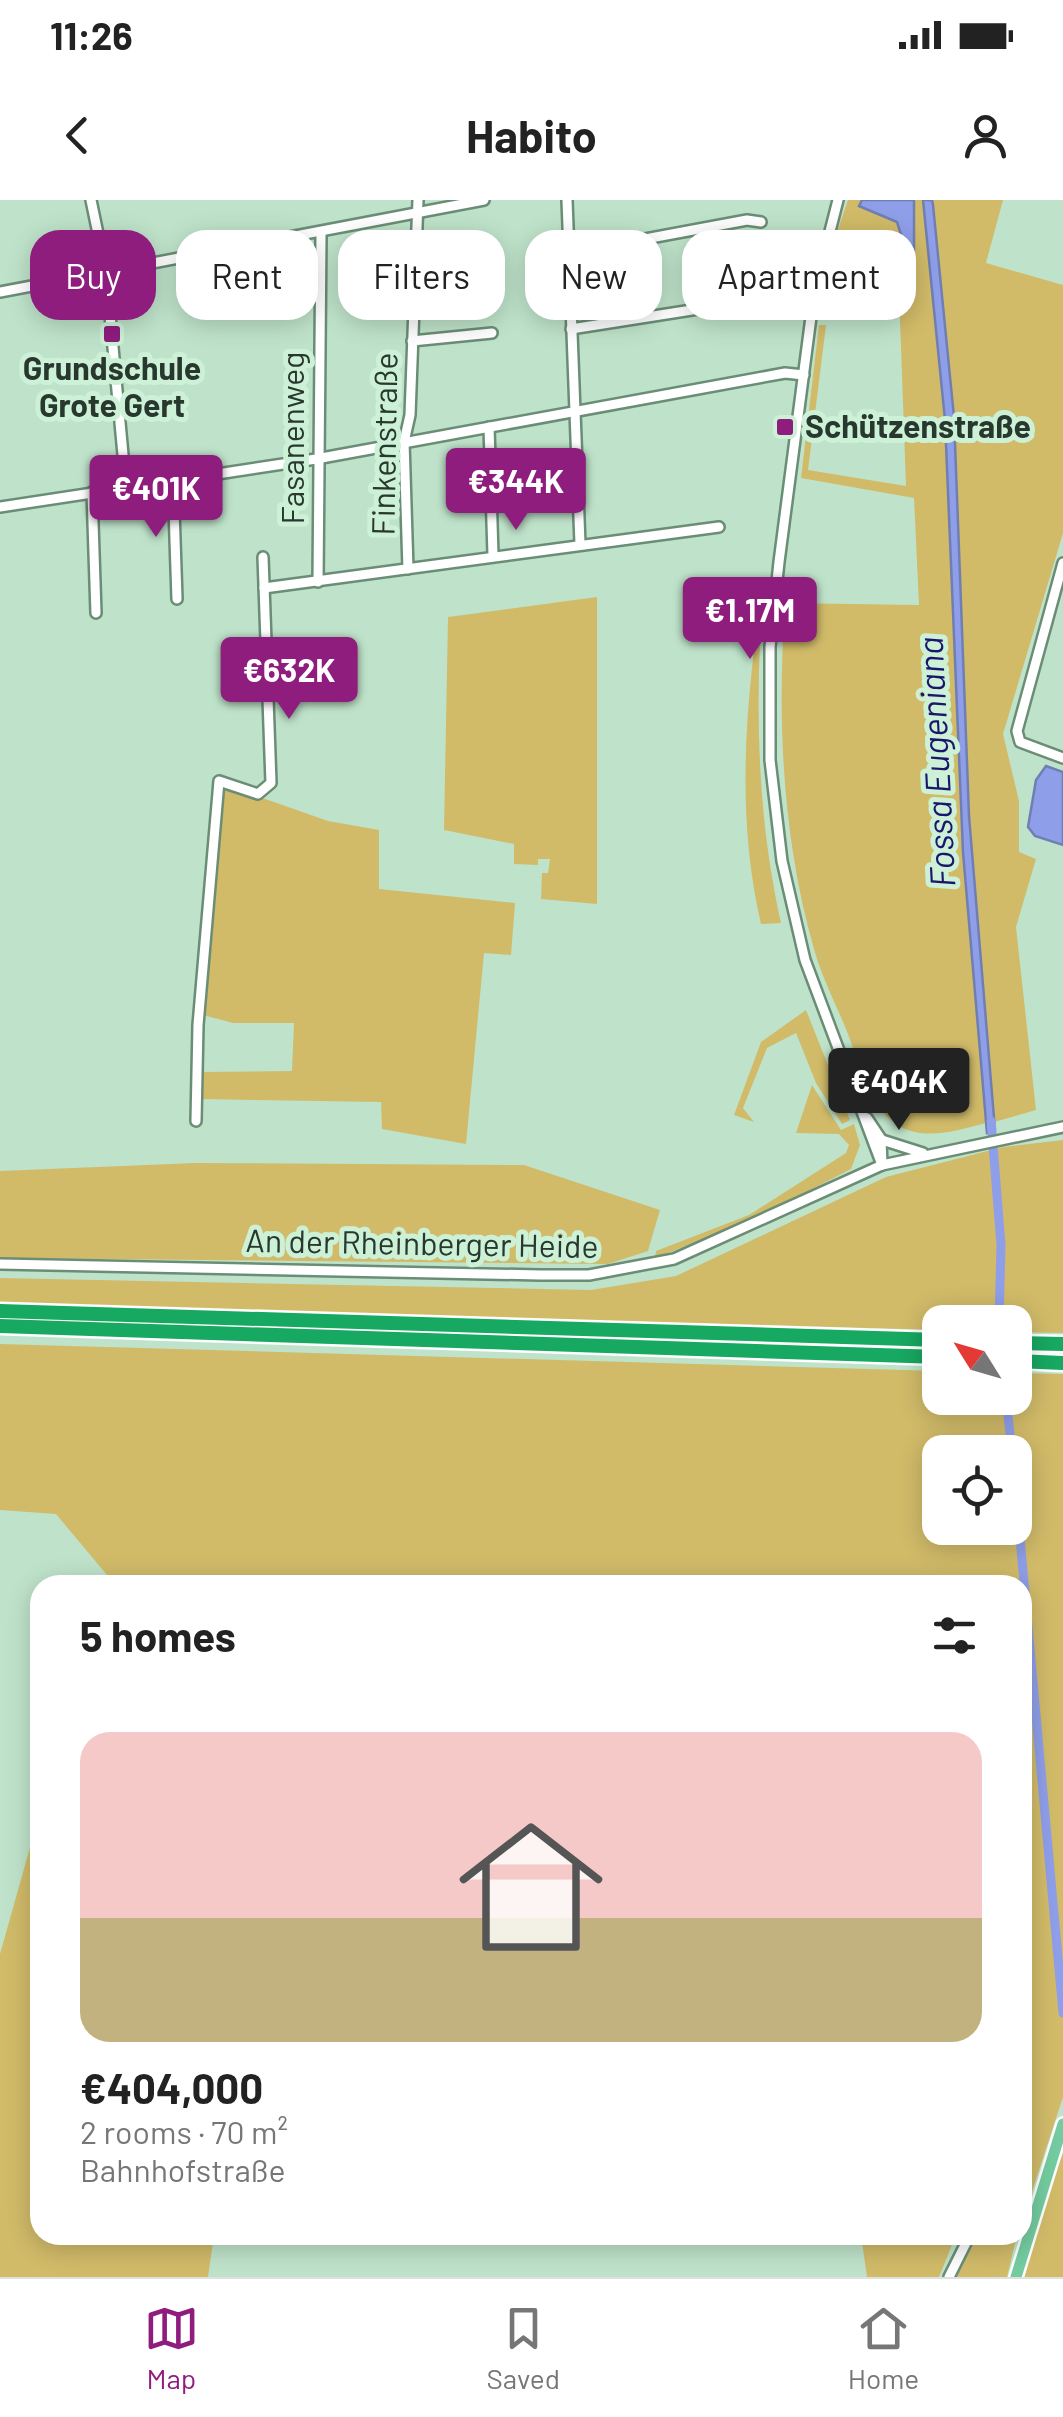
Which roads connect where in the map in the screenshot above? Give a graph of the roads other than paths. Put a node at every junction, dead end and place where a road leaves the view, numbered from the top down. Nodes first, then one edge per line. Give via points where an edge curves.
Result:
1 (91, 200) edge
2 (418, 200) edge
3 (484, 200) edge
4 (567, 200) edge
5 (838, 200) edge
6 (418, 216) junction
7 (761, 222) dead end
8 (97, 230) edge
9 (417, 230) edge
10 (569, 230) edge
11 (321, 234) junction
12 (662, 236) edge
13 (156, 263) edge
14 (30, 286) edge
15 (0, 292) edge
16 (682, 312) edge
17 (110, 320) edge
18 (413, 320) edge
19 (571, 320) edge
20 (571, 329) junction
21 (492, 333) dead end
22 (412, 341) junction
23 (804, 375) junction
24 (577, 413) junction
25 (489, 426) junction
26 (404, 442) junction
27 (316, 459) junction
28 (173, 480) junction
29 (126, 487) junction
30 (92, 492) junction
31 (0, 507) edge
32 (719, 528) dead end
33 (580, 544) junction
34 (494, 556) junction
35 (263, 557) dead end
36 (1063, 563) edge
37 (408, 569) junction
38 (318, 582) junction
39 (264, 588) junction
40 (177, 599) dead end
41 (96, 613) dead end
42 (1063, 758) edge
43 (865, 1115) junction
44 (196, 1121) dead end
45 (1063, 1127) edge
46 (881, 1139) junction
47 (926, 1154) junction
48 (882, 1165) junction
49 (0, 1264) edge
50 (0, 1311) edge
51 (0, 1326) edge
52 (922, 1339) edge
53 (1032, 1343) edge
54 (1063, 1344) edge
55 (922, 1356) edge
56 (1032, 1361) edge
57 (1063, 1362) edge
58 (1063, 2124) edge
59 (1032, 2221) edge
60 (965, 2245) edge
61 (1025, 2245) edge
62 (949, 2277) edge
63 (1016, 2277) edge

1 - 8 street
2 - 6 street, Finkenstraße
3 - 6 street
4 - 10 street
5 - 23 street via 821,258
6 - 9 street, Finkenstraße
6 - 11 street
7 - 12 street
11 - 13 street
11 - 27 street, Fasanenweg
14 - 15 street
16 - 20 street
17 - 29 street
18 - 22 street, Finkenstraße
19 - 20 street
20 - 24 street
21 - 22 street
22 - 26 street, Finkenstraße
23 - 24 street via 784,373
23 - 43 street via 774,604 770,760 804,960
24 - 25 street
24 - 33 street
25 - 26 street
25 - 34 street
26 - 27 street
26 - 37 street, Finkenstraße
27 - 28 street
27 - 38 street, Fasanenweg
28 - 29 street
28 - 40 street
29 - 30 street
30 - 31 street
30 - 41 street
32 - 33 street
33 - 34 street
34 - 37 street
35 - 39 street
36 - 42 street via 1017,731 1029,748
37 - 38 street
38 - 39 street
39 - 44 street via 272,783 258,794 219,781
43 - 46 street
43 - 48 street
45 - 47 street, An der Rheinberger Heide
46 - 47 street
46 - 48 street
47 - 48 street, An der Rheinberger Heide
48 - 49 street, An der Rheinberger Heide via 706,1248 588,1275
50 - 52 highway
51 - 55 highway
53 - 54 highway
56 - 57 highway
58 - 59 main road
60 - 62 street
61 - 63 main road

